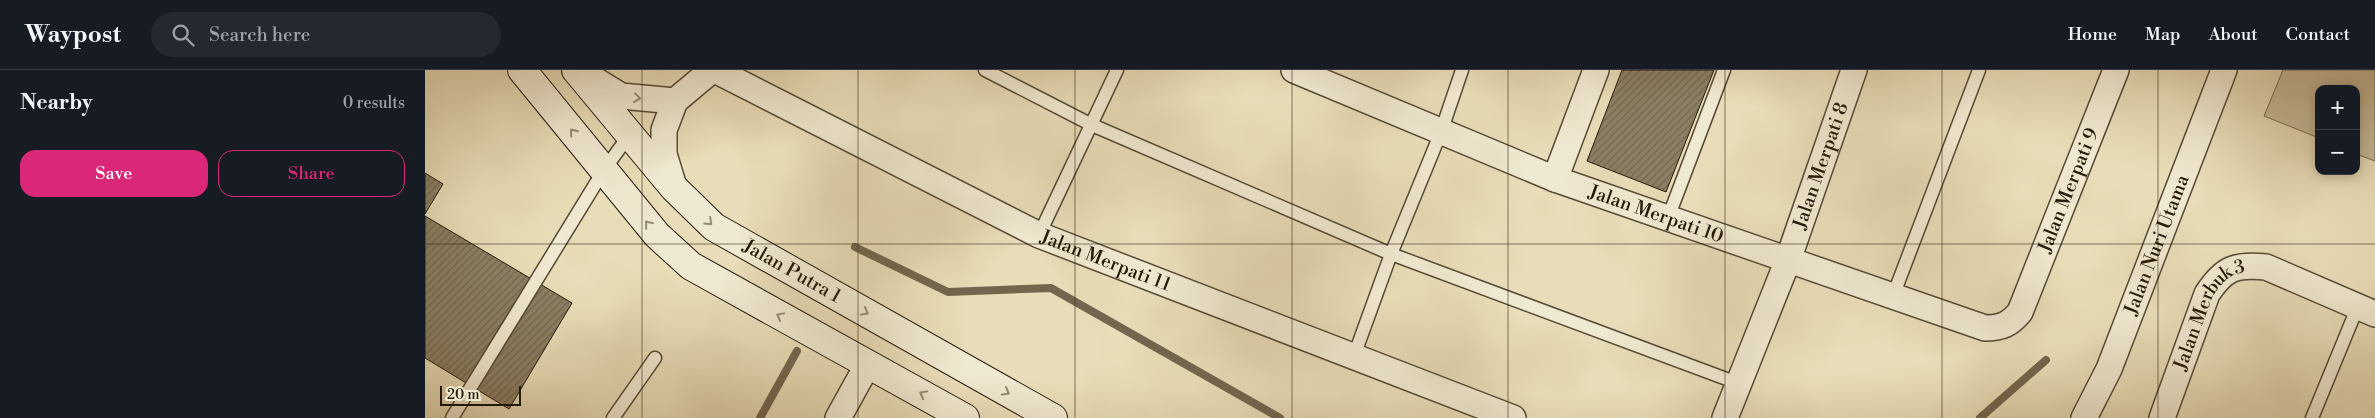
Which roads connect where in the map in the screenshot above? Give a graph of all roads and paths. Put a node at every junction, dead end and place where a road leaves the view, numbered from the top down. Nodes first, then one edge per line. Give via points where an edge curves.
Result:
1 (522, 70) edge
2 (577, 70) edge
3 (713, 70) edge
4 (985, 70) edge
5 (1117, 70) edge
6 (1294, 70) edge
7 (1462, 70) edge
8 (1596, 70) edge
9 (1724, 70) edge
10 (1854, 70) edge
11 (1979, 70) edge
12 (2116, 70) edge
13 (2224, 70) edge
14 (1324, 76) edge
15 (675, 101) junction
16 (1092, 125) junction
17 (1441, 132) junction
18 (630, 134) junction
19 (604, 170) junction
20 (1555, 179) junction
21 (674, 188) junction
22 (1668, 218) junction
23 (1039, 235) junction
24 (1391, 254) junction
25 (1788, 260) junction
26 (1893, 296) junction
27 (2366, 310) edge
28 (2020, 312) joint
29 (1354, 356) junction
30 (655, 358) dead end
31 (868, 364) junction
32 (1740, 384) junction
33 (452, 418) edge
34 (613, 418) edge
35 (838, 418) edge
36 (965, 418) edge
37 (1053, 418) edge
38 (1513, 418) edge
39 (1725, 418) edge
40 (2084, 418) edge
41 (2162, 418) edge
42 (2313, 418) edge

19 -> 1 main road
2 -> 15 street via 621,96
2 - 18 main road, Jalan Putra 1
3 - 15 street
3 - 23 street, Jalan Merpati 11
4 - 16 lane
5 - 16 lane
6 - 14 street, Jalan Merpati 10
7 - 17 lane
8 - 20 street
9 - 22 lane
10 - 25 street, Jalan Merpati 8
11 - 26 lane
12 - 28 street, Jalan Merpati 9
13 - 40 street, Jalan Nuri Utama via 2109,369
14 - 17 street, Jalan Merpati 10
15 - 21 street via 664,130 664,154
16 - 23 lane
16 - 24 lane
17 - 20 street, Jalan Merpati 10
17 - 24 lane
18 - 19 lane
18 - 21 main road, Jalan Putra 1
31 -> 19 main road via 691,266 657,235
19 - 33 lane
20 - 22 street, Jalan Merpati 10
21 -> 37 main road, Jalan Putra 1 via 714,227
22 - 25 street, Jalan Merpati 10
23 - 29 street, Jalan Merpati 11
24 - 29 lane
24 - 32 lane
25 - 26 street, Jalan Merpati 10
25 - 32 street
26 - 28 street, Jalan Merpati 10 via 1985,328 1999,328 2011,323
27 - 41 street, Jalan Merbuk 3 via 2266,267 2247,265 2229,269 2207,294
27 - 42 lane
29 - 38 street, Jalan Merpati 11
30 - 34 lane
31 - 35 street
36 -> 31 main road
32 - 39 street

